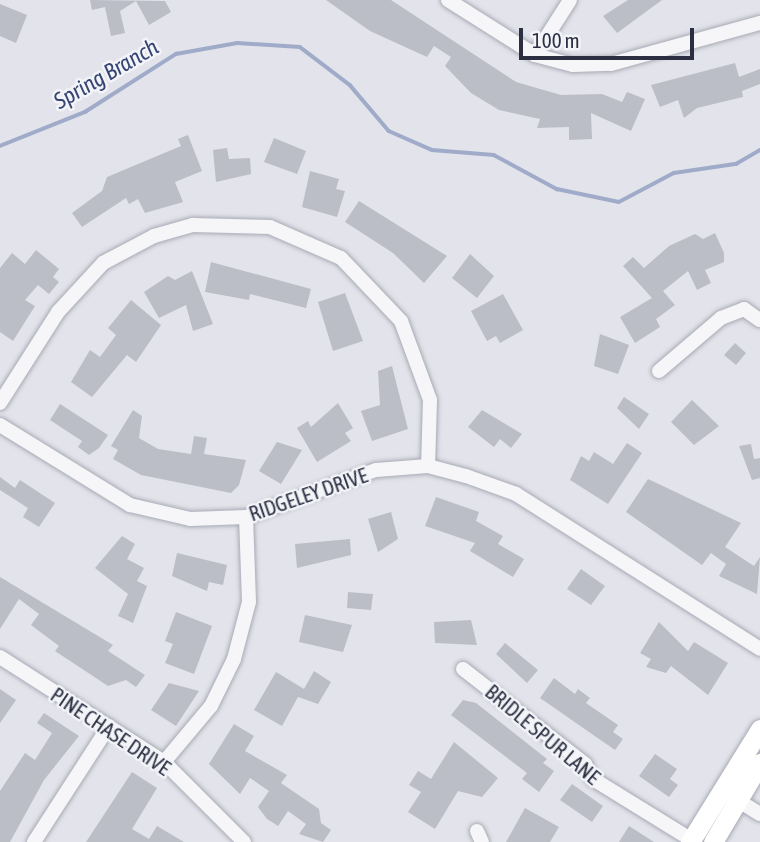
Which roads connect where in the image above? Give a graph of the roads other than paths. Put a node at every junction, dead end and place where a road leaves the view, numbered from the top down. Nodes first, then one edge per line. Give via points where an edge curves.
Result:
1 (448, 0) edge
2 (570, 0) edge
3 (760, 23) edge
4 (535, 55) junction
5 (760, 320) edge
6 (659, 371) dead end
7 (0, 403) edge
8 (0, 425) edge
9 (428, 466) junction
10 (246, 517) junction
11 (760, 649) edge
12 (0, 657) edge
13 (463, 669) dead end
14 (108, 726) junction
15 (760, 729) edge
16 (164, 762) junction
17 (760, 764) edge
18 (730, 795) junction
19 (760, 814) edge
20 (692, 841) edge
21 (34, 842) edge
22 (244, 842) edge
23 (713, 842) edge

1 - 4 street
2 - 4 street
3 - 4 street via 611,64 573,65
5 - 6 street via 744,309 721,318
7 - 9 street via 58,312 103,263 154,236 193,225 270,227 341,258 401,321 430,400
8 - 10 street, RIDGELEY DRIVE via 130,505 190,519
9 - 10 street, RIDGELEY DRIVE via 342,477
9 - 11 street, RIDGELEY DRIVE via 516,494
10 - 16 street via 251,571 238,648 211,706
12 - 14 street, PINE CHASE DRIVE
13 - 20 street, BRIDLE SPUR LANE via 585,764 593,779
14 - 16 street, PINE CHASE DRIVE
14 - 21 street
15 - 18 main road
16 - 22 street, PINE CHASE DRIVE
17 - 18 main road
18 - 19 street
18 - 20 main road
18 - 23 main road

